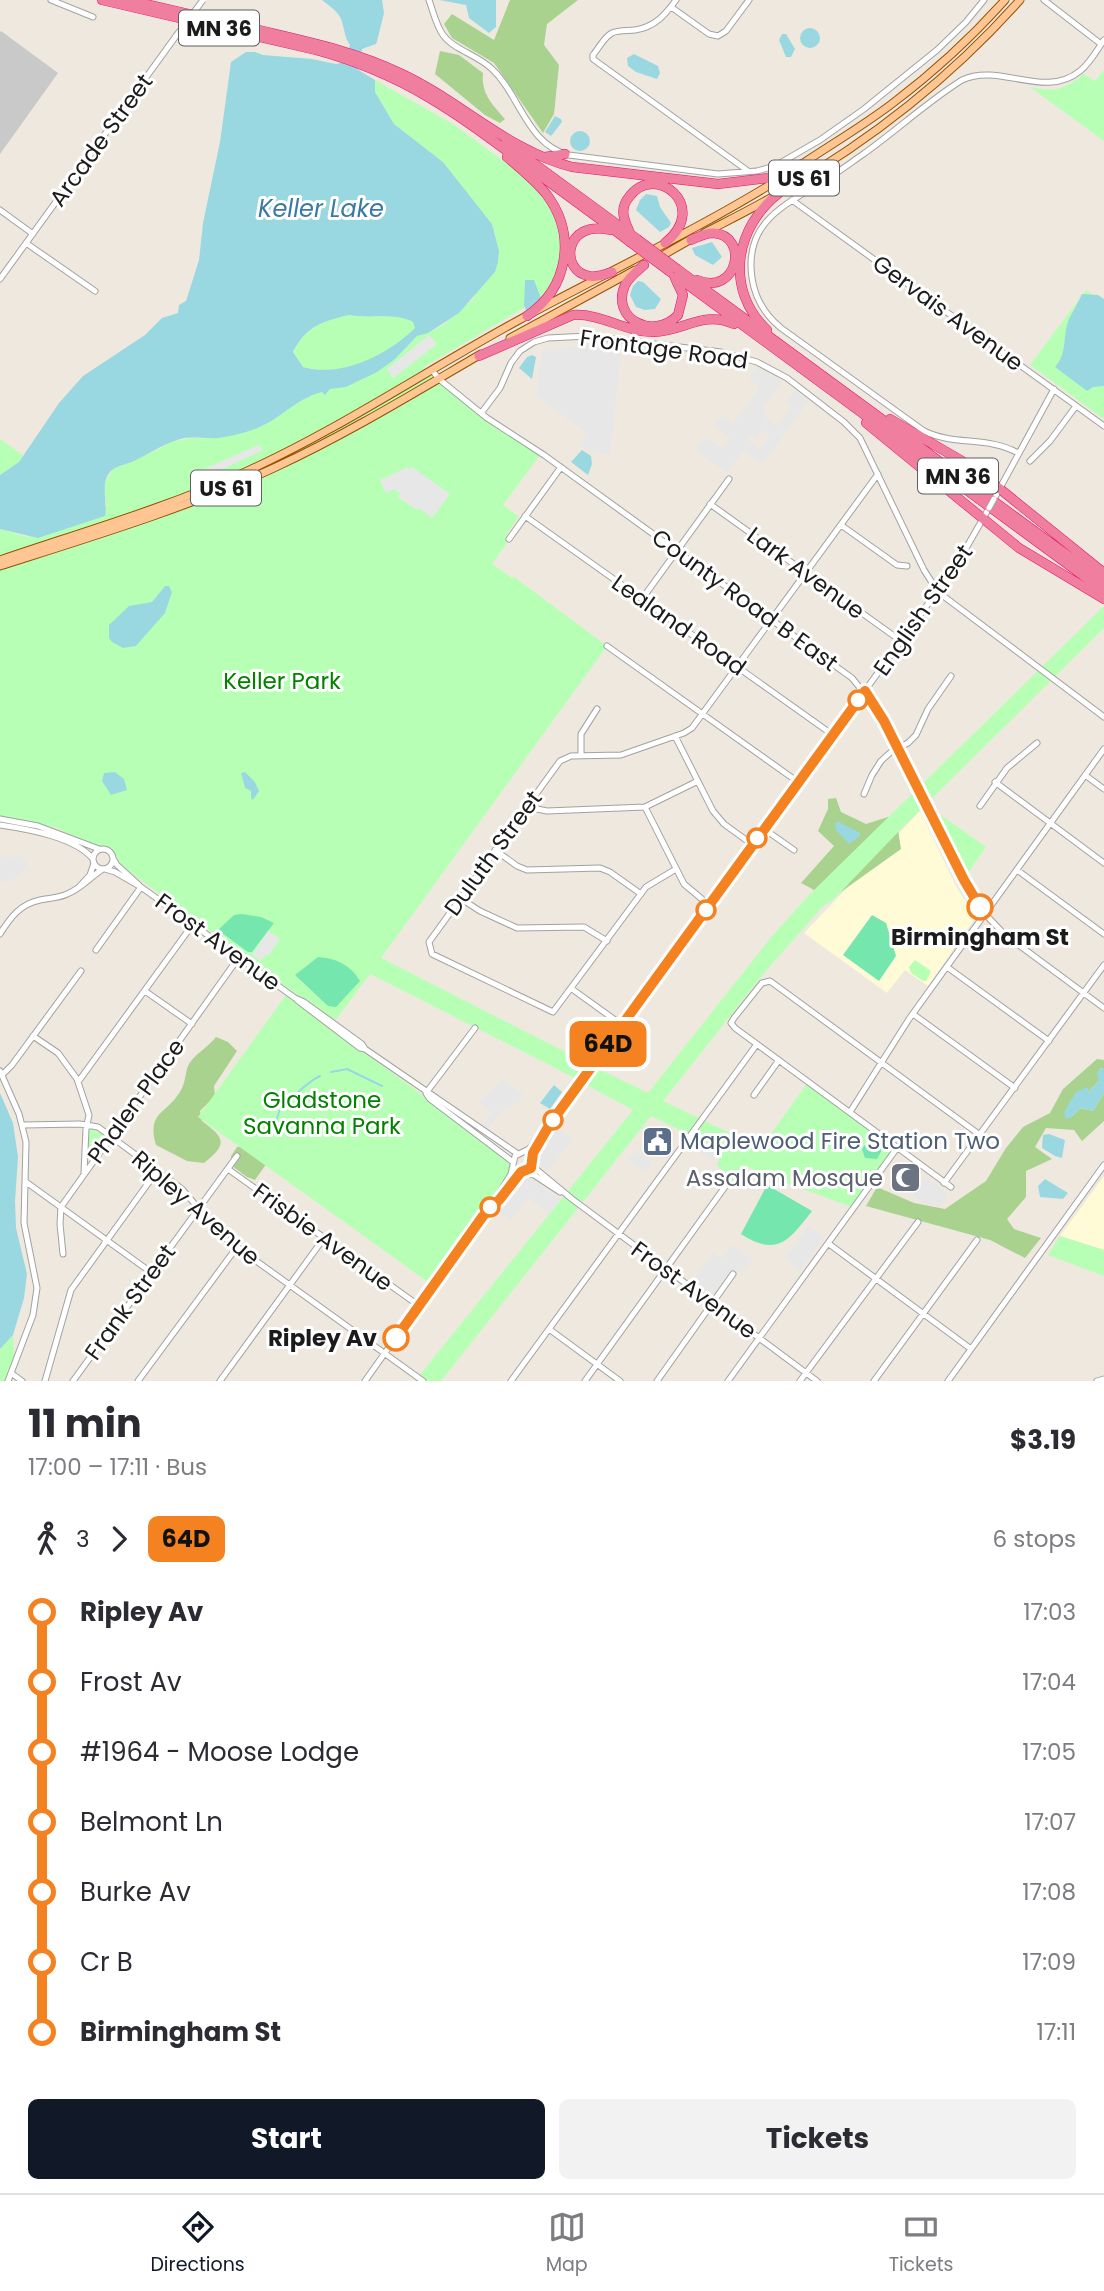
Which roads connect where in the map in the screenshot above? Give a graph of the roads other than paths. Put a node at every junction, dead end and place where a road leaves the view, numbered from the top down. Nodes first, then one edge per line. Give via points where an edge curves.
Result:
1 (51, 0) edge
2 (102, 0) edge
3 (128, 0) edge
4 (203, 0) edge
5 (429, 0) edge
6 (676, 0) edge
7 (749, 0) edge
8 (984, 0) edge
9 (1005, 0) edge
10 (1020, 0) edge
11 (1044, 0) edge
12 (671, 6) junction
13 (93, 17) dead end
14 (1103, 42) edge
15 (338, 52) junction
16 (367, 62) junction
17 (437, 93) junction
18 (455, 113) junction
19 (565, 154) junction
20 (540, 157) junction
21 (802, 164) junction
22 (748, 171) junction
23 (779, 193) junction
24 (792, 200) junction
25 (0, 210) edge
26 (33, 234) junction
27 (620, 234) junction
28 (633, 239) junction
29 (691, 240) junction
30 (26, 243) junction
31 (665, 243) junction
32 (644, 265) junction
33 (673, 271) junction
34 (612, 272) junction
35 (0, 279) edge
36 (95, 291) dead end
37 (527, 316) junction
38 (766, 342) junction
39 (480, 356) junction
40 (809, 366) junction
41 (432, 370) junction
42 (439, 379) junction
43 (1054, 389) junction
44 (834, 393) junction
45 (1076, 406) junction
46 (482, 412) junction
47 (1104, 426) edge
48 (1018, 453) junction
49 (1030, 461) dead end
50 (561, 467) junction
51 (878, 474) junction
52 (729, 479) dead end
53 (998, 490) junction
54 (710, 504) junction
55 (526, 516) junction
56 (985, 518) junction
57 (841, 524) junction
58 (509, 540) dead end
59 (676, 550) junction
60 (0, 560) edge
61 (0, 566) edge
62 (907, 566) dead end
63 (806, 573) junction
64 (1104, 573) edge
65 (1104, 582) edge
66 (1104, 591) edge
67 (938, 592) junction
68 (642, 599) junction
69 (1104, 599) edge
70 (772, 619) junction
71 (901, 641) junction
72 (607, 646) dead end
73 (737, 666) junction
74 (951, 676) dead end
75 (865, 691) junction
76 (597, 709) dead end
77 (703, 714) junction
78 (1104, 717) edge
79 (833, 735) junction
80 (675, 736) junction
81 (1037, 743) dead end
82 (898, 748) junction
83 (1104, 749) edge
84 (581, 756) junction
85 (1085, 775) junction
86 (698, 781) junction
87 (798, 782) junction
88 (995, 782) junction
89 (1104, 789) edge
90 (864, 794) dead end
91 (529, 804) junction
92 (981, 806) dead end
93 (645, 807) junction
94 (0, 819) edge
95 (1050, 823) junction
96 (0, 825) edge
97 (764, 829) junction
98 (753, 845) junction
99 (99, 849) junction
100 (495, 850) junction
101 (794, 850) dead end
102 (113, 858) junction
103 (93, 861) junction
104 (1104, 863) edge
105 (104, 869) junction
106 (676, 869) junction
107 (1017, 870) junction
108 (141, 887) junction
109 (76, 890) junction
110 (641, 894) junction
111 (460, 898) junction
112 (709, 905) junction
113 (985, 914) junction
114 (192, 924) junction
115 (0, 934) edge
116 (1104, 934) edge
117 (607, 942) junction
118 (96, 950) dead end
119 (239, 957) junction
120 (1104, 965) edge
121 (947, 967) junction
122 (81, 971) dead end
123 (572, 989) junction
124 (145, 991) junction
125 (1083, 993) junction
126 (1104, 1009) edge
127 (913, 1014) junction
128 (192, 1024) junction
129 (622, 1025) junction
130 (475, 1028) dead end
131 (33, 1037) junction
132 (1049, 1041) junction
133 (757, 1044) junction
134 (779, 1060) junction
135 (882, 1063) junction
136 (1, 1073) edge
137 (78, 1082) junction
138 (1015, 1088) junction
139 (426, 1093) junction
140 (754, 1095) dead end
141 (850, 1112) junction
142 (550, 1124) junction
143 (23, 1125) junction
144 (87, 1125) junction
145 (980, 1135) junction
146 (111, 1136) junction
147 (897, 1148) junction
148 (520, 1153) junction
149 (237, 1156) dead end
150 (533, 1161) junction
151 (513, 1164) junction
152 (1104, 1166) edge
153 (228, 1169) junction
154 (157, 1171) junction
155 (523, 1172) junction
156 (84, 1173) junction
157 (26, 1182) junction
158 (944, 1182) junction
159 (727, 1184) dead end
160 (951, 1187) dead end
161 (572, 1199) junction
162 (492, 1205) junction
163 (61, 1207) junction
164 (199, 1209) junction
165 (918, 1222) dead end
166 (618, 1234) junction
167 (324, 1238) junction
168 (107, 1240) junction
169 (977, 1240) dead end
170 (829, 1244) junction
171 (237, 1247) junction
172 (63, 1254) dead end
173 (666, 1269) junction
174 (152, 1273) junction
175 (733, 1274) dead end
176 (877, 1279) junction
177 (289, 1285) junction
178 (712, 1303) junction
179 (418, 1306) junction
180 (924, 1314) junction
181 (549, 1329) junction
182 (759, 1338) junction
183 (971, 1349) junction
184 (385, 1354) junction
185 (597, 1364) junction
186 (11, 1373) junction
187 (806, 1373) junction
188 (1104, 1379) edge
189 (8, 1381) edge
190 (22, 1381) edge
191 (45, 1381) edge
192 (73, 1381) edge
193 (138, 1381) edge
194 (219, 1381) edge
195 (365, 1381) edge
196 (423, 1381) edge
197 (511, 1381) edge
198 (585, 1381) edge
199 (620, 1381) edge
200 (657, 1381) edge
201 (728, 1381) edge
202 (800, 1381) edge
203 (817, 1381) edge
204 (874, 1381) edge
205 (948, 1381) edge
206 (1097, 1381) edge

1 - 13 street
2 - 15 highway, MN 36
3 - 15 highway, MN 36
4 - 26 street, Arcade Street, bridge
5 - 19 street via 445,38 494,70 534,131
6 - 12 street
7 - 12 street via 718,36
8 - 22 street via 937,50 856,115 783,163
9 - 21 main road, US 61 via 912,88
10 - 23 main road, US 61 via 937,82
11 - 14 street
12 - 22 street via 651,25 605,38 593,55
14 - 24 street via 1078,73 1058,82 988,74 962,80
15 - 16 highway, MN 36
16 - 17 highway, MN 36 via 400,72
16 - 18 highway, MN 36
17 - 20 highway
17 - 28 highway, MN 36
18 - 27 highway, MN 36
18 - 37 highway via 540,187 560,218 565,244 561,276 547,299
19 - 20 highway
19 - 22 street via 707,174
20 - 21 highway via 582,169 718,184 768,178
21 - 31 main road, US 61
23 - 29 main road, US 61
23 - 40 highway via 748,230 740,257 741,283 761,324
24 - 43 street, Gervais Avenue
24 - 48 street via 764,222 753,247 754,288 767,314 924,431 947,439 994,443
25 - 26 street
26 - 30 street, Arcade Street
27 - 28 highway, MN 36
27 - 34 highway via 590,228 578,235 571,247 572,262 580,273 593,277
28 - 31 highway via 623,213 627,198 639,187 660,185 675,193 683,213 680,228
28 - 33 highway, MN 36, bridge
29 - 32 main road, US 61
29 - 33 highway via 708,233 726,237 735,254 733,269 712,283
30 - 35 street, Arcade Street
30 - 36 street
31 - 34 main road, US 61
32 - 33 highway via 628,280 622,296 626,313 644,326 661,326 678,315 683,295
32 - 39 main road, US 61
33 - 38 highway, MN 36
33 - 40 highway, MN 36
34 - 37 main road, US 61
37 - 41 main road, US 61
38 - 39 highway via 717,319 650,332 580,315 560,319
38 - 44 highway, MN 36
39 - 42 main road, US 61
40 - 53 highway via 966,463
40 - 65 highway, MN 36
41 - 42 street, County Road B East
41 - 60 main road, US 61 via 289,451 215,486
42 - 46 street, County Road B East
42 - 61 main road, US 61 via 250,479
43 - 45 street, Gervais Avenue
43 - 48 street, English Street
44 - 56 highway
44 - 66 highway, MN 36
45 - 47 street, Gervais Avenue
45 - 49 street
46 - 50 street, County Road B East
46 - 51 street, Frontage Road via 514,357 542,340 588,336 730,354 778,372 840,418 860,438
48 - 53 street, English Street
50 - 55 street
50 - 59 street, County Road B East
51 - 57 street
51 - 67 street, Frontage Road
52 - 54 street
53 - 56 street, English Street, bridge
53 - 64 highway
54 - 59 street
54 - 63 street, Lark Avenue
55 - 58 street
55 - 68 street, Lealand Road
56 - 67 street, English Street
56 - 69 highway via 1031,556
57 - 62 street via 897,565
57 - 63 street
59 - 68 street
59 - 70 street, County Road B East
63 - 70 street
63 - 71 street, Lark Avenue
67 - 71 street, English Street
67 - 78 street
68 - 73 street, Lealand Road
70 - 73 street
70 - 75 street, County Road B East
71 - 75 street, English Street
72 - 77 street
73 - 77 street
73 - 79 street, Lealand Road
74 - 82 street via 916,735
75 - 79 street, English Street
75 - 82 street, County Road B East
76 - 84 street via 583,729
77 - 80 street via 692,728
77 - 87 street
79 - 87 street, English Street
80 - 84 street via 621,755
80 - 86 street
81 - 88 street
82 - 90 street via 881,761
82 - 113 street, County Road B East
83 - 85 street
84 - 91 street, Duluth Street via 557,764
85 - 89 street
85 - 95 street
86 - 93 street
86 - 98 street via 719,818
87 - 97 street, English Street
88 - 92 street
88 - 95 street
91 - 93 street via 547,811
91 - 100 street, Duluth Street
93 - 106 street
94 - 99 street via 38,826
95 - 104 street
95 - 107 street
96 - 103 street via 60,840
97 - 98 street, English Street
97 - 101 street
98 - 112 street, English Street
99 - 102 street via 110,851
99 - 103 street
100 - 110 street via 527,870 605,870
100 - 111 street, Duluth Street
102 - 105 street
102 - 108 street, Frost Avenue
103 - 105 street
103 - 109 street via 90,875
105 - 108 street, Frost Avenue
105 - 109 street
106 - 110 street
106 - 112 street via 688,889
107 - 113 street
107 - 116 street
108 - 114 street, Frost Avenue
108 - 118 street
109 - 115 street via 23,907
110 - 117 street
111 - 117 street via 517,928 584,927
111 - 123 street, Duluth Street via 429,942 432,954 553,1013
112 - 129 street, English Street
113 - 121 street
113 - 125 street, County Road B East via 1004,934
114 - 119 street, Frost Avenue
114 - 124 street
117 - 123 street
119 - 128 street, Phalen Place
119 - 139 street, Frost Avenue
120 - 125 street
121 - 127 street
121 - 132 street
122 - 131 street
123 - 129 street
124 - 128 street
124 - 137 street
125 - 126 street, County Road B East
125 - 132 street
127 - 135 street
127 - 138 street
128 - 146 street, Phalen Place
129 - 142 street, English Street
130 - 139 street
131 - 136 street
131 - 137 street via 58,1053
132 - 138 street
133 - 134 street
133 - 135 street via 731,1023 766,981
133 - 166 street
134 - 140 street
134 - 141 street
135 - 141 street
135 - 145 street
136 - 143 street
137 - 144 street via 89,1115
138 - 145 street
139 - 148 street, Frost Avenue
139 - 151 street, Frost Avenue
141 - 147 street
142 - 148 street, English Street
142 - 150 street, English Street
143 - 144 street, Ripley Avenue
143 - 157 street
144 - 146 street, Ripley Avenue
144 - 156 street
145 - 158 street
146 - 154 street, Ripley Avenue
146 - 156 street, Phalen Place
147 - 158 street
147 - 170 street
148 - 150 street via 529,1154
148 - 151 street
149 - 153 street, Frank Street
150 - 155 street
150 - 161 street, Frost Avenue via 537,1170
151 - 155 street
151 - 162 street
152 - 183 street
153 - 164 street, Frank Street
153 - 167 street, Frisbie Avenue
154 - 164 street, Ripley Avenue
154 - 168 street
155 - 161 street, Frost Avenue
155 - 162 street
156 - 163 street, Phalen Place
157 - 163 street
157 - 186 street via 24,1223 37,1295
158 - 160 street
159 - 173 street
161 - 166 street, Frost Avenue
162 - 179 street
163 - 168 street
163 - 172 street
164 - 171 street, Ripley Avenue via 209,1224
164 - 174 street, Frank Street
165 - 176 street
166 - 173 street, Frost Avenue
166 - 181 street
167 - 177 street
167 - 179 street, Frisbie Avenue
168 - 174 street
168 - 191 street via 67,1298
169 - 180 street
170 - 176 street
170 - 182 street
171 - 177 street, Ripley Avenue
171 - 193 street
173 - 178 street, Frost Avenue
173 - 185 street
174 - 192 street, Frank Street
175 - 178 street
176 - 180 street
176 - 187 street
177 - 184 street, Ripley Avenue
177 - 194 street
178 - 182 street, Frost Avenue
178 - 200 street
179 - 184 street
180 - 183 street
180 - 204 street
181 - 185 street
181 - 197 street
182 - 187 street, Frost Avenue
182 - 201 street
183 - 205 street
184 - 195 street
184 - 196 street, Ripley Avenue
185 - 198 street
185 - 199 street
186 - 189 street
186 - 190 street
187 - 202 street
187 - 203 street, Frost Avenue
188 - 206 street

